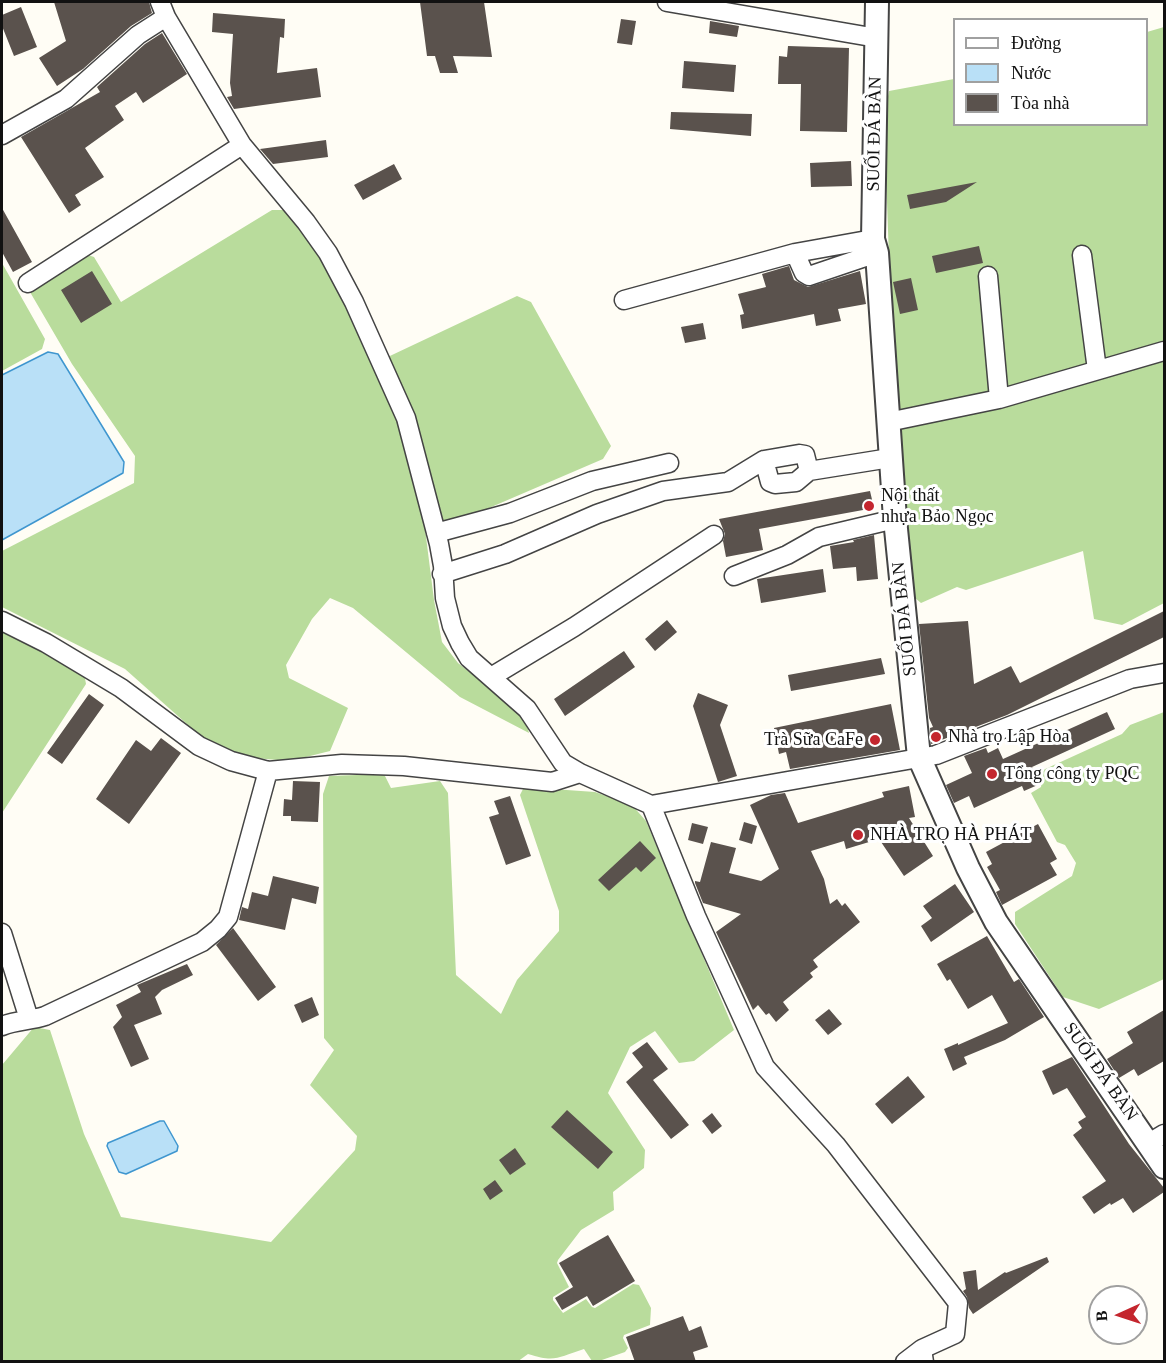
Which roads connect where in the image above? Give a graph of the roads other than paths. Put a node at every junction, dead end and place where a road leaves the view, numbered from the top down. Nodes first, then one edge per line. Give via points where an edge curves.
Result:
1 (667, 2) edge
2 (877, 2) edge
3 (163, 9) edge
4 (877, 38) junction
5 (2, 135) edge
6 (242, 145) junction
7 (875, 246) junction
8 (795, 253) junction
9 (1082, 255) dead end
10 (988, 276) dead end
11 (28, 283) dead end
12 (624, 300) dead end
13 (1164, 351) edge
14 (1097, 370) junction
15 (999, 399) junction
16 (888, 422) junction
17 (890, 458) junction
18 (764, 460) junction
19 (669, 463) dead end
20 (809, 471) junction
21 (895, 519) junction
22 (436, 532) junction
23 (714, 535) dead end
24 (442, 574) junction
25 (734, 576) dead end
26 (2, 621) edge
27 (1164, 673) edge
28 (491, 677) junction
29 (919, 757) junction
30 (268, 771) junction
31 (580, 773) junction
32 (651, 805) junction
33 (2, 933) edge
34 (29, 1019) junction
35 (2, 1026) edge
36 (1157, 1138) edge
37 (1164, 1167) edge
38 (923, 1355) edge
39 (905, 1362) edge

1 - 4 street
2 - 4 street, SUỐI ĐÁ BÀN
3 - 5 street via 66,99
3 - 6 street
4 - 7 street, SUỐI ĐÁ BÀN
6 - 11 street
6 - 22 street via 306,222 354,302 406,418
7 - 8 street
7 - 8 street via 809,276
7 - 16 street, SUỐI ĐÁ BÀN
8 - 12 street
9 - 14 street
10 - 15 street
13 - 14 street
14 - 15 street
15 - 16 street
16 - 17 street, SUỐI ĐÁ BÀN
17 - 20 street
17 - 21 street, SUỐI ĐÁ BÀN
18 - 20 street via 805,455
18 - 20 street via 770,482 775,484 796,483
18 - 24 street via 728,482 663,491 597,514 505,554
19 - 22 street via 592,482 510,513
21 - 25 street via 819,537 787,555
21 - 29 street, SUỐI ĐÁ BÀN
22 - 24 street
23 - 28 street
24 - 28 street via 452,626 460,643 469,658
26 - 30 street via 121,688 199,746 231,761
27 - 29 street via 1130,679 936,755
28 - 31 street via 526,709 563,763
29 - 32 street
29 - 36 street, SUỐI ĐÁ BÀN via 996,922
30 - 31 street via 342,764 404,766 552,782
30 - 34 street via 228,916 218,929 202,942 45,1016
31 - 32 street
32 - 38 street via 696,916 765,1067 836,1145 958,1303 955,1334
33 - 34 street
34 - 35 street
36 - 37 street, SUỐI ĐÁ BÀN
38 - 39 street

